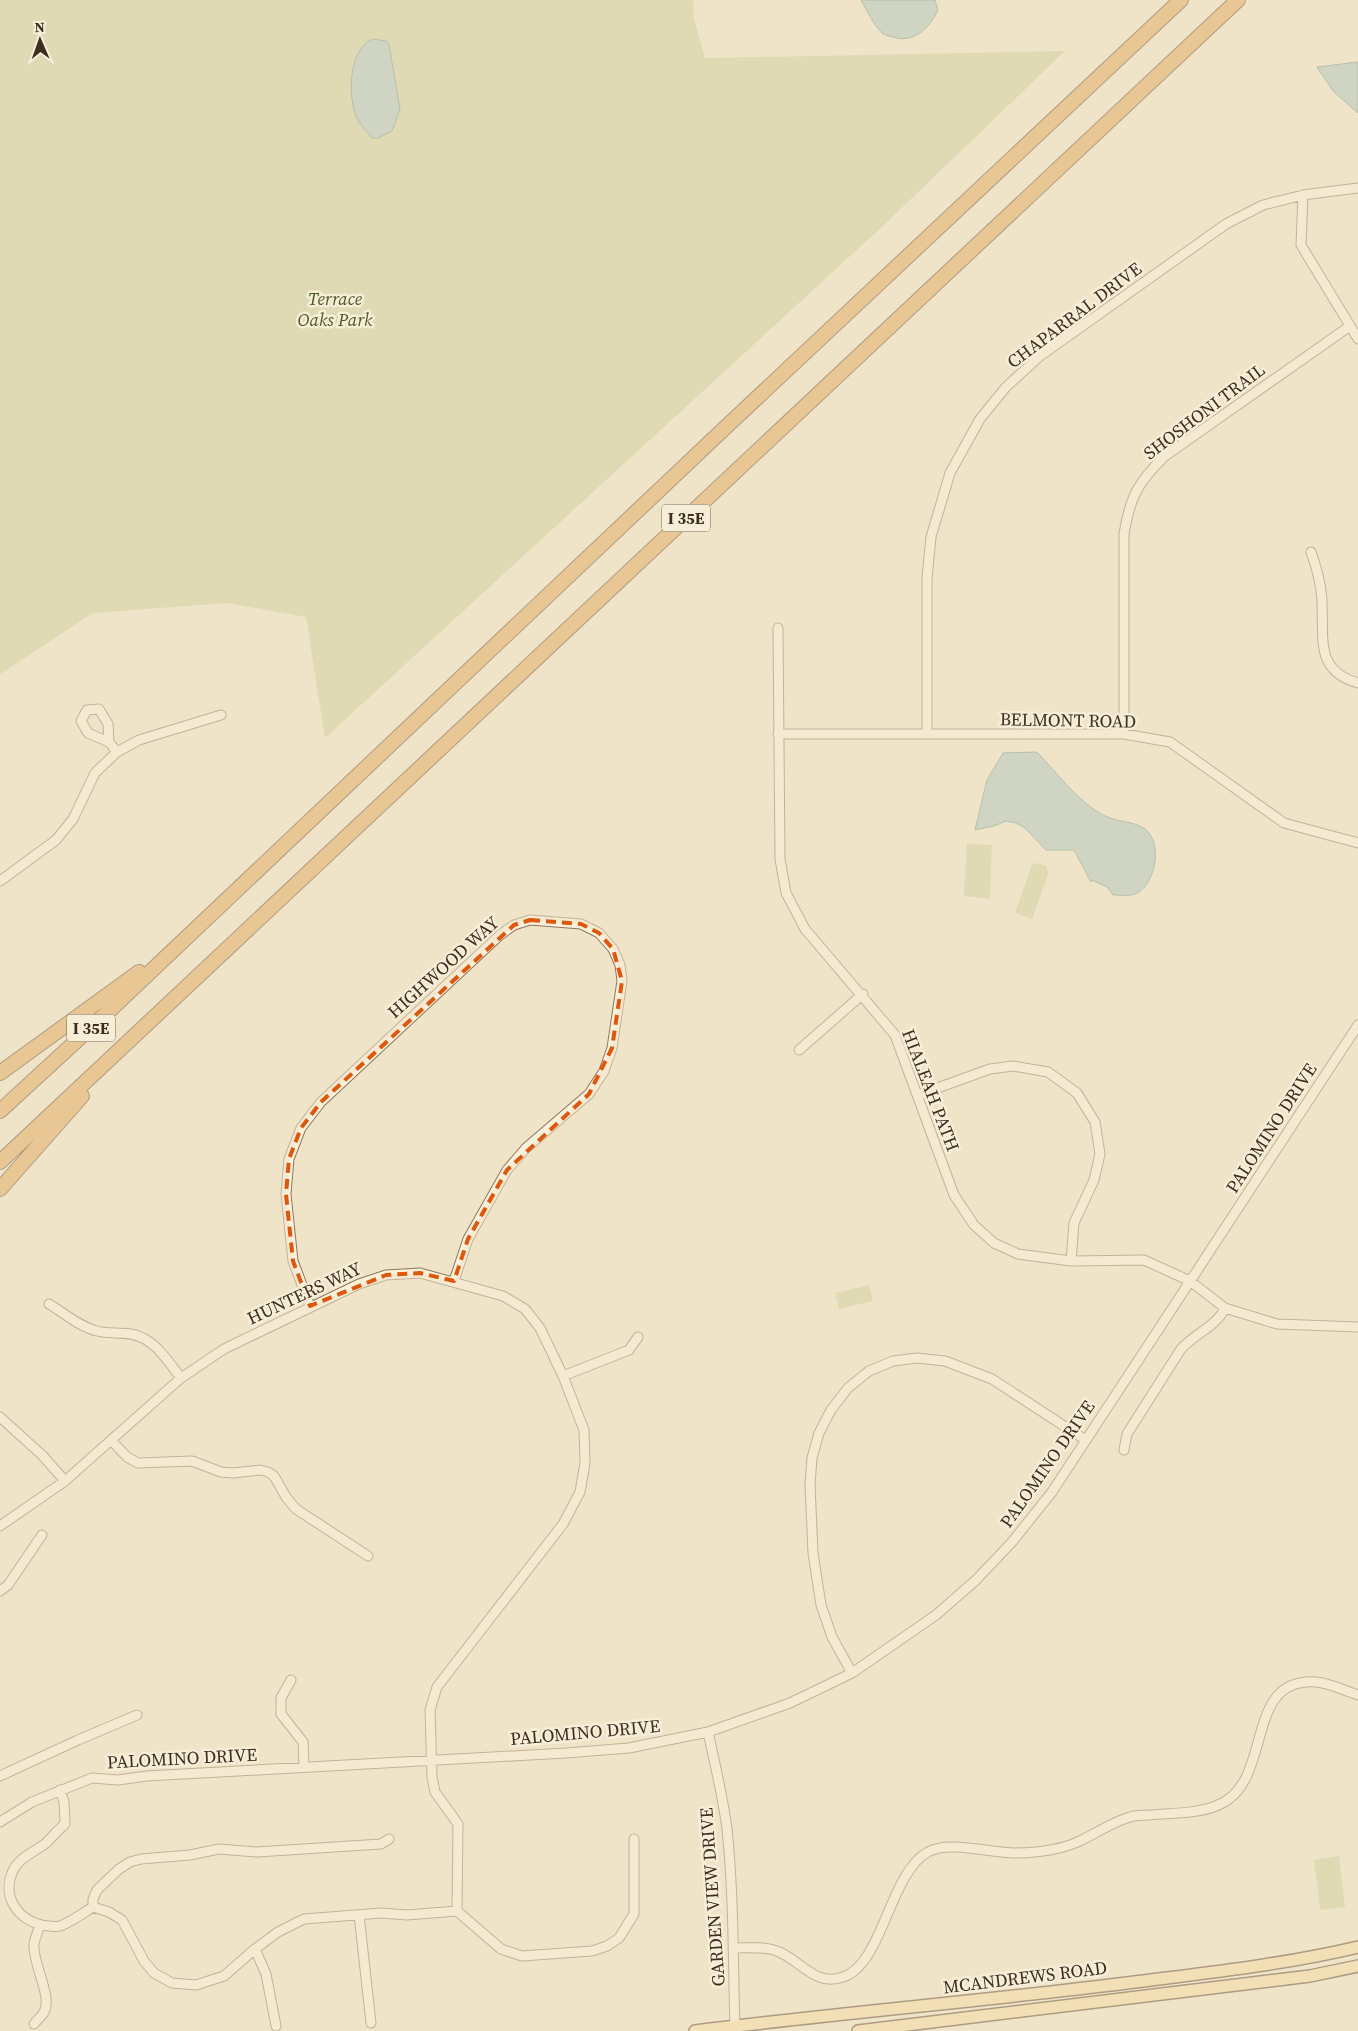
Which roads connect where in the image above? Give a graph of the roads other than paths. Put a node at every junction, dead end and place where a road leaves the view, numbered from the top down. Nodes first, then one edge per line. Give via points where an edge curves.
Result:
1 (1181, 0) edge
2 (1238, 0) edge
3 (1358, 188) edge
4 (1303, 195) junction
5 (1350, 326) junction
6 (1358, 338) edge
7 (1311, 552) dead end
8 (778, 628) dead end
9 (1358, 683) edge
10 (221, 716) dead end
11 (778, 734) junction
12 (927, 734) junction
13 (1124, 734) junction
14 (109, 742) dead end
15 (117, 752) junction
16 (1358, 844) edge
17 (0, 881) edge
18 (180, 942) junction
19 (862, 994) junction
20 (1358, 1025) edge
21 (134, 1037) junction
22 (799, 1050) dead end
23 (0, 1073) edge
24 (918, 1095) junction
25 (0, 1111) edge
26 (0, 1162) edge
27 (0, 1189) edge
28 (1071, 1261) junction
29 (454, 1281) junction
30 (1190, 1281) junction
31 (49, 1304) dead end
32 (310, 1306) junction
33 (1226, 1308) junction
34 (1358, 1328) edge
35 (638, 1337) dead end
36 (563, 1376) junction
37 (181, 1378) junction
38 (0, 1417) edge
39 (1084, 1439) junction
40 (110, 1440) junction
41 (1124, 1450) dead end
42 (64, 1480) junction
43 (0, 1526) edge
44 (42, 1535) dead end
45 (368, 1556) dead end
46 (0, 1590) edge
47 (852, 1673) junction
48 (291, 1680) dead end
49 (1358, 1695) edge
50 (137, 1715) dead end
51 (708, 1732) junction
52 (430, 1760) junction
53 (304, 1766) junction
54 (0, 1776) edge
55 (60, 1790) junction
56 (0, 1822) edge
57 (389, 1839) dead end
58 (634, 1839) dead end
59 (93, 1907) junction
60 (457, 1911) junction
61 (359, 1914) junction
62 (40, 1925) junction
63 (1358, 1947) edge
64 (733, 1948) junction
65 (255, 1949) junction
66 (1358, 1966) edge
67 (371, 2023) dead end
68 (34, 2024) dead end
69 (276, 2026) dead end
70 (735, 2029) edge
71 (695, 2031) edge
72 (858, 2031) edge

1 - 18 highway, I 35E
2 - 21 highway, I 35E
3 - 4 street, CHAPARRAL DRIVE
4 - 5 street via 1301,245
4 - 12 street, CHAPARRAL DRIVE via 1263,205 1226,224 1040,356 1006,387 980,419 950,473 931,537 927,578
5 - 6 street
5 - 13 street, SHOSHONI TRAIL via 1165,456 1137,489 1128,510 1124,534
7 - 9 street via 1318,570 1322,602 1322,646 1331,668
8 - 11 street, HIALEAH PATH
10 - 15 street via 139,740
11 - 12 street, BELMONT ROAD
11 - 19 street, HIALEAH PATH via 780,858 786,893 805,929
12 - 13 street, BELMONT ROAD
13 - 16 street, BELMONT ROAD via 1170,742 1284,823
14 - 15 street
15 - 17 street via 94,773 73,819 56,840
18 - 23 highway
18 - 25 highway, I 35E
19 - 22 street
19 - 24 street, HIALEAH PATH via 895,1034
20 - 30 street, PALOMINO DRIVE
21 - 26 highway, I 35E
21 - 27 highway
24 - 28 street, HIALEAH PATH via 954,1195 974,1225 994,1243 1018,1254
24 - 28 street via 990,1069 1013,1066 1048,1072 1077,1093 1095,1122 1100,1154 1094,1180 1074,1223
28 - 30 street, HIALEAH PATH via 1144,1260
29 - 32 street, HUNTERS WAY via 420,1273 386,1276
29 - 32 street, HIGHWOOD WAY via 468,1239 507,1170 526,1148 589,1094 604,1071 612,1048 622,981 620,965 613,949 599,933 581,924 530,920 514,925 500,935 322,1102 301,1128 289,1159 286,1194 293,1262
29 - 36 street, HUNTERS WAY via 503,1296 525,1309 540,1328
30 - 33 street, HIALEAH PATH
30 - 39 street, PALOMINO DRIVE
31 - 37 street via 91,1329 124,1332 143,1338
32 - 37 street, HUNTERS WAY via 224,1349
33 - 34 street, HIALEAH PATH via 1277,1324
33 - 41 street via 1213,1324 1181,1349 1128,1434
35 - 36 street via 629,1350
36 - 52 street, HUNTERS WAY via 584,1430 585,1463 580,1492 563,1524 437,1688 430,1710
37 - 40 street, HUNTERS WAY
38 - 42 street
39 - 47 street, PALOMINO DRIVE via 1052,1492 976,1580 936,1615
39 - 47 street via 992,1379 945,1361 917,1358 893,1361 869,1371 848,1388 819,1433 812,1458 810,1485 813,1553 821,1605 832,1637
40 - 42 street, HUNTERS WAY
40 - 45 street via 138,1463 192,1462 221,1472 268,1472 296,1509
42 - 43 street, HUNTERS WAY
44 - 46 street via 8,1585
47 - 51 street, PALOMINO DRIVE via 790,1703
48 - 53 street via 281,1698 281,1714 303,1742
49 - 64 street via 1318,1682 1296,1683 1281,1691 1271,1704 1246,1782 1218,1805 1199,1811 1131,1816 1077,1842 1043,1851 1013,1853 946,1847 928,1851 910,1869 865,1961 845,1977 829,1980 814,1977 788,1956 774,1950
50 - 54 street
51 - 52 street, PALOMINO DRIVE via 629,1748
51 - 64 street, GARDEN VIEW DRIVE via 727,1830
52 - 53 street, PALOMINO DRIVE
52 - 60 street, HUNTERS WAY via 435,1792 458,1824
53 - 55 street, PALOMINO DRIVE via 118,1780 92,1778
55 - 56 street, PALOMINO DRIVE via 32,1802
55 - 62 street via 65,1824 23,1858 12,1871 8,1888 19,1914
57 - 59 street via 381,1844 257,1852 219,1849 130,1862 97,1890
58 - 60 street via 634,1914 619,1938 607,1946 592,1951 522,1956 501,1949
59 - 62 street via 59,1926
59 - 65 street via 122,1920 144,1961 154,1973 172,1983 196,1985 224,1976
60 - 61 street
61 - 65 street via 304,1920 278,1932
61 - 67 street
62 - 68 street via 34,1944 46,2007
63 - 70 main road, MCANDREWS ROAD via 1242,1969
64 - 70 street, GARDEN VIEW DRIVE
65 - 69 street via 266,1974
66 - 72 main road, MCANDREWS ROAD via 1310,1976
70 - 71 main road, MCANDREWS ROAD

